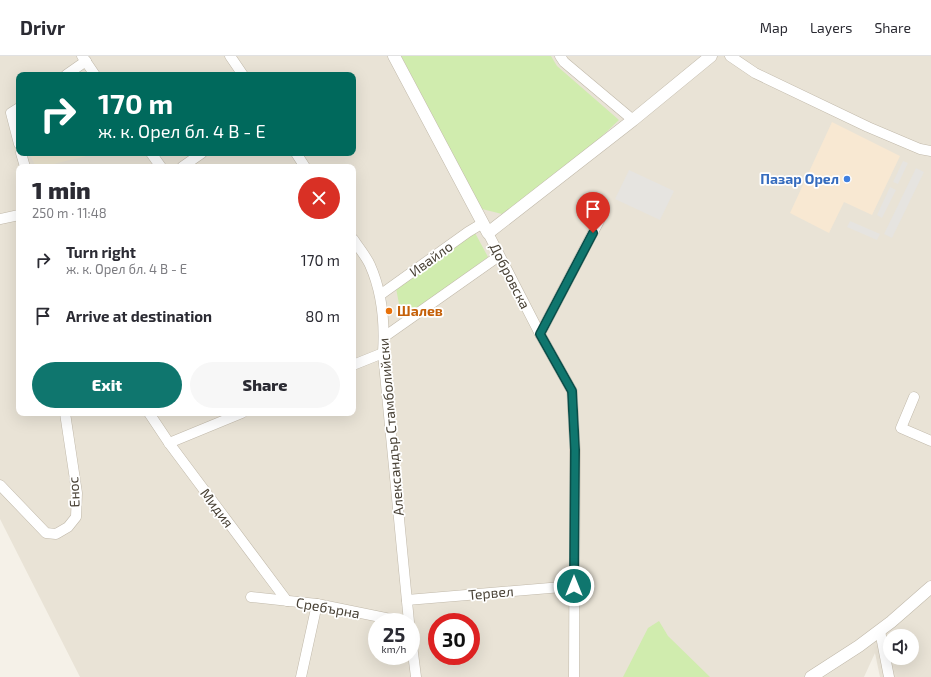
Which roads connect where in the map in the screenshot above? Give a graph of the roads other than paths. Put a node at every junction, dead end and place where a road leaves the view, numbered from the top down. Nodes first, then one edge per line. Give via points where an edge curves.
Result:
1 (230, 56) edge
2 (394, 56) edge
3 (560, 56) edge
4 (711, 56) edge
5 (730, 56) edge
6 (84, 59) edge
7 (69, 72) edge
8 (93, 72) edge
9 (241, 72) edge
10 (16, 110) edge
11 (633, 120) junction
12 (16, 133) edge
13 (931, 151) edge
14 (198, 156) edge
15 (186, 164) edge
16 (601, 206) dead end
17 (16, 216) edge
18 (0, 219) edge
19 (485, 228) junction
20 (356, 244) edge
21 (499, 256) junction
22 (380, 295) junction
23 (540, 334) junction
24 (384, 336) junction
25 (383, 353) junction
26 (356, 365) edge
27 (914, 396) dead end
28 (65, 416) edge
29 (151, 416) edge
30 (235, 416) edge
31 (931, 441) edge
32 (168, 444) junction
33 (0, 486) edge
34 (574, 586) junction
35 (931, 587) edge
36 (251, 597) dead end
37 (407, 600) junction
38 (287, 601) junction
39 (318, 604) junction
40 (408, 613) edge
41 (368, 614) edge
42 (880, 630) junction
43 (414, 665) edge
44 (301, 677) edge
45 (416, 677) edge
46 (574, 677) edge
47 (811, 677) edge
48 (889, 677) edge

1 - 9 street
2 - 19 street, Добровска
3 - 11 street
4 - 11 street
5 - 13 street via 755,73 868,126 920,149
6 - 7 street
6 - 8 street
10 - 12 street via 11,114
11 - 19 street
14 - 15 street
16 - 23 street via 599,221
17 - 18 street
19 - 21 street, Добровска
19 - 22 street, Ивайло via 468,232
20 - 22 street, Александър Стамболийски via 369,264
21 - 23 street, Добровска
21 - 24 street
22 - 24 street, Александър Стамболийски
23 - 34 street, Добровска via 572,391 575,450
24 - 25 street, Александър Стамболийски
25 - 26 street
25 - 37 street, Александър Стамболийски
27 - 31 street via 901,428
28 - 33 street, Енос via 76,493 76,517 68,527 56,534 46,533
29 - 32 street, Мидия
30 - 32 street
32 - 38 street, Мидия
34 - 37 street, Тервел
34 - 46 street, Добровска
35 - 42 street
36 - 38 street, Сребърна
37 - 40 street, Александър Стамболийски
38 - 39 street, Сребърна
39 - 41 street, Сребърна
39 - 44 street
42 - 47 street
42 - 48 street
43 - 45 street

